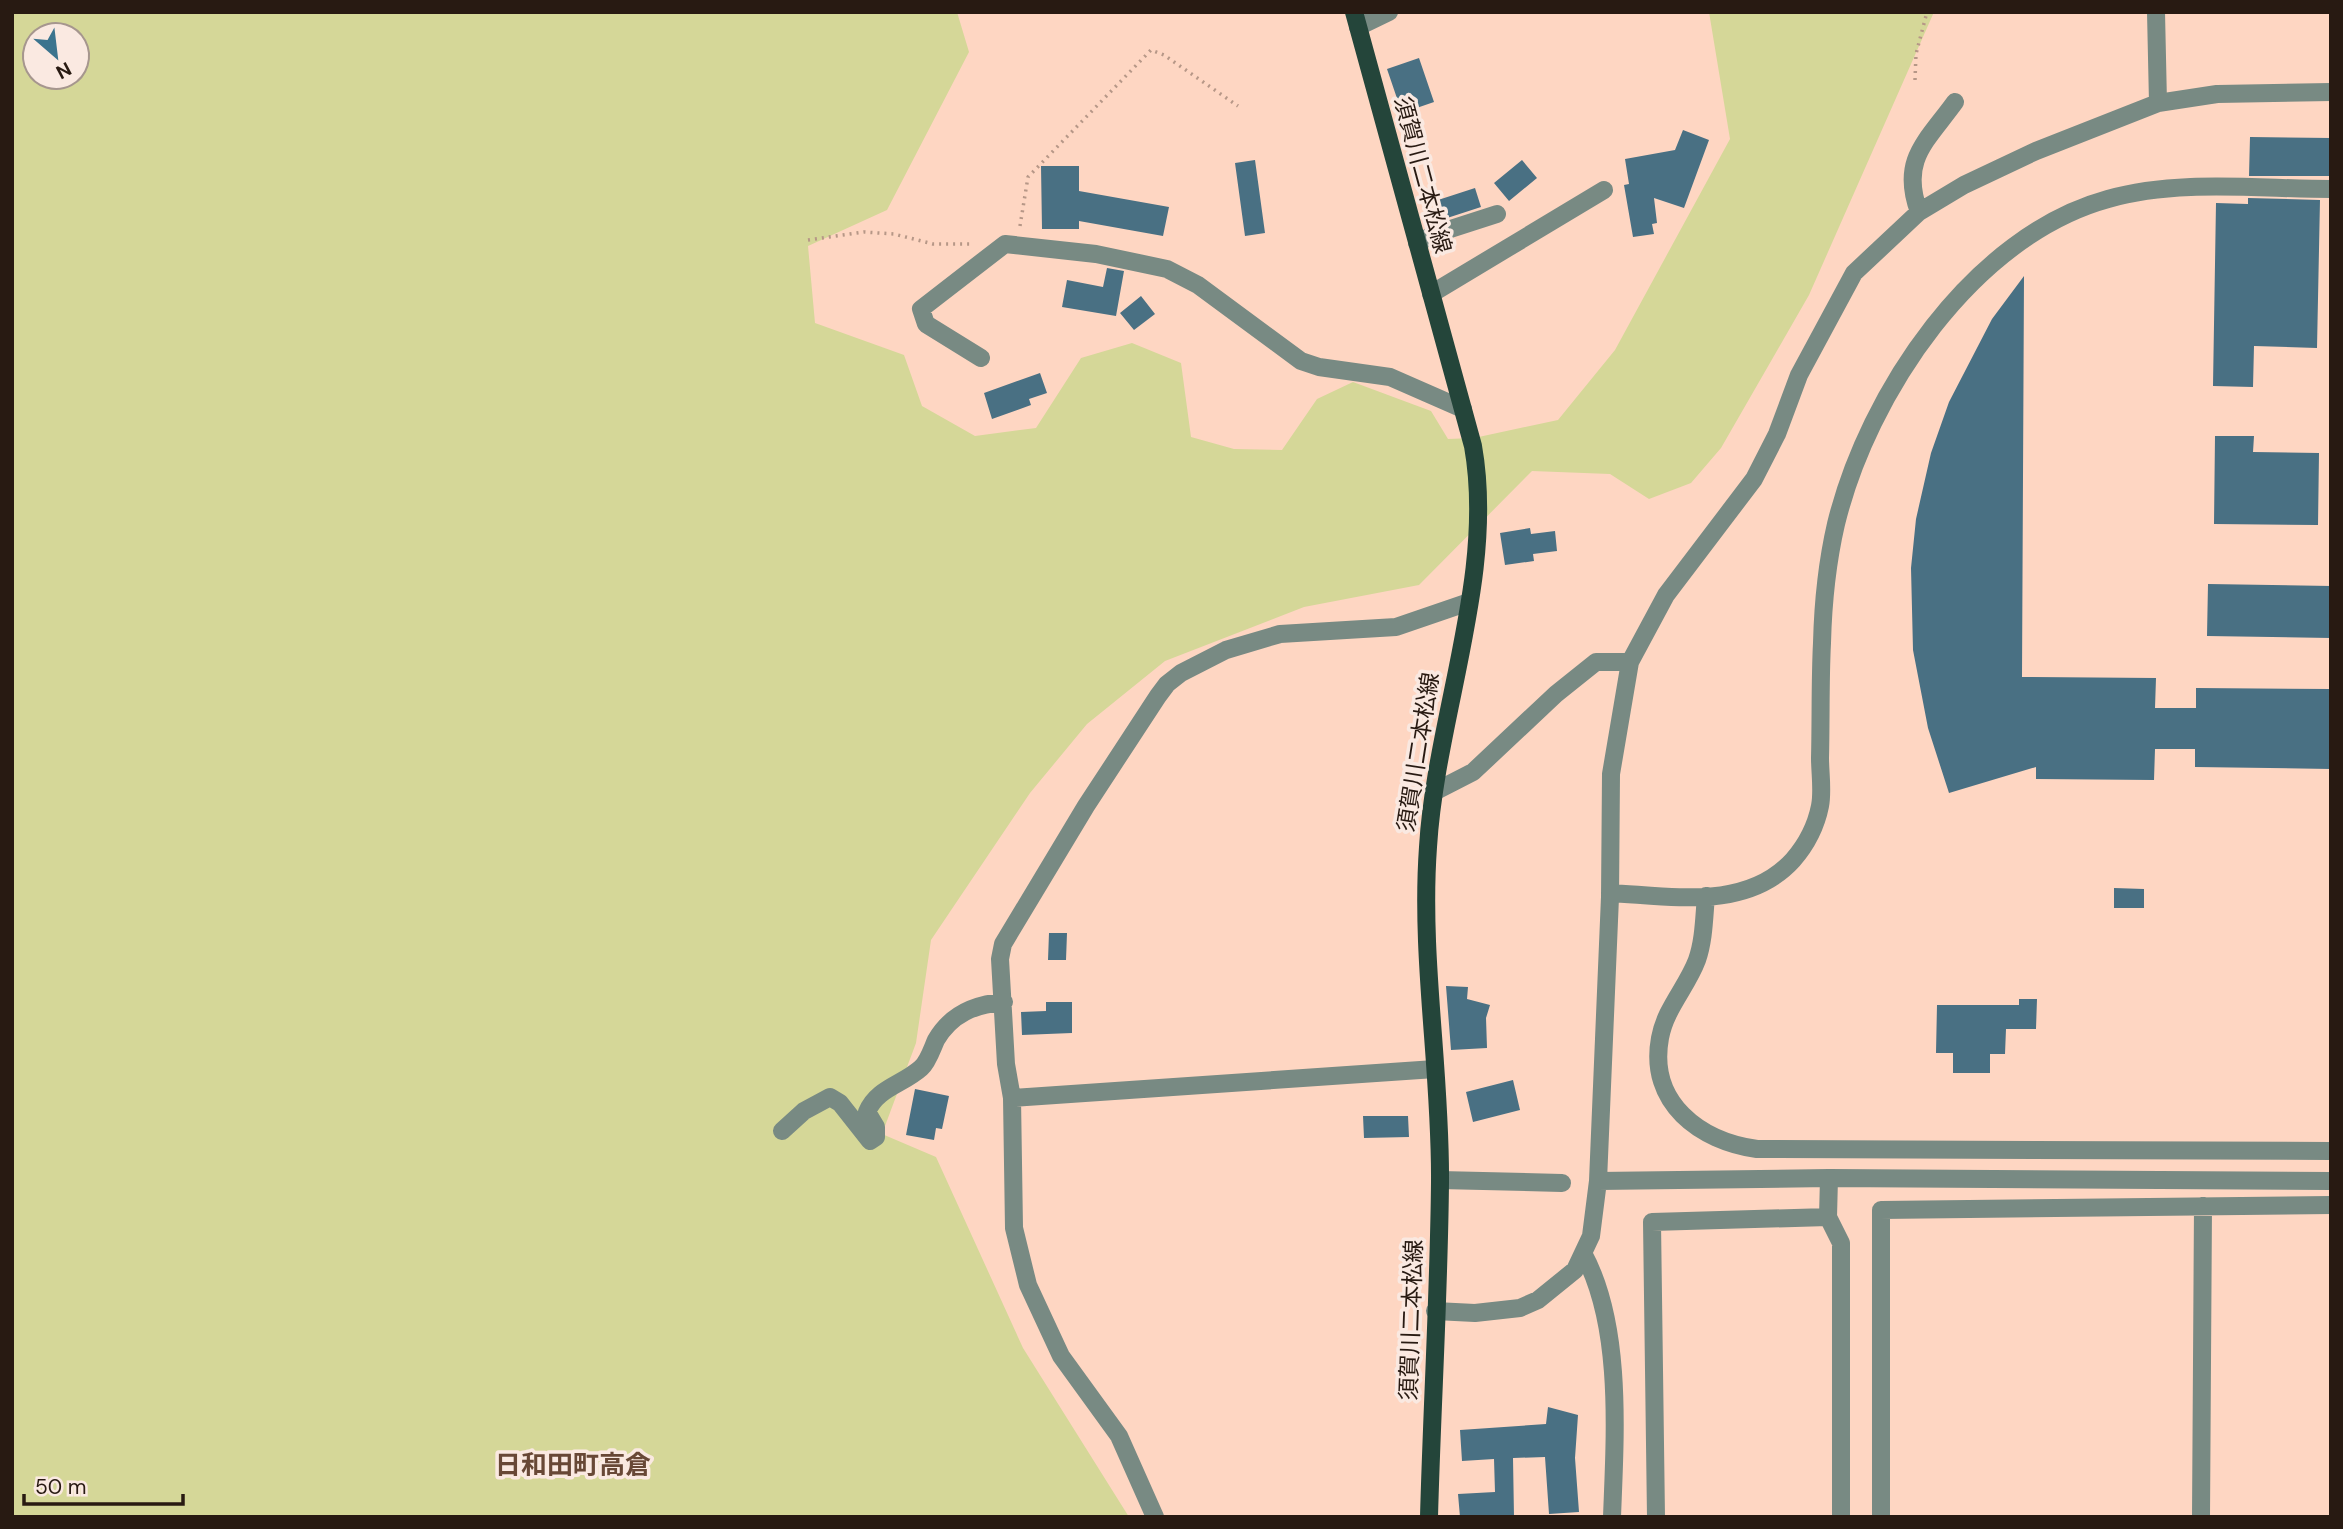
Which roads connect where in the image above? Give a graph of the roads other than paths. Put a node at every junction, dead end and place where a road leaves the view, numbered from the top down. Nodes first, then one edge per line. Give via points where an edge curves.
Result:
1 (1389, 12) edge
2 (2156, 12) edge
3 (1356, 20) edge
4 (2331, 92) edge
5 (1955, 102) dead end
6 (2158, 103) junction
7 (1604, 190) dead end
8 (2331, 190) edge
9 (1919, 212) junction
10 (1497, 214) dead end
11 (1417, 243) junction
12 (1431, 294) junction
13 (981, 358) dead end
14 (1463, 409) junction
15 (1469, 602) junction
16 (1630, 662) junction
17 (1434, 792) junction
18 (1610, 893) junction
19 (1706, 896) junction
20 (1004, 1002) junction
21 (1435, 1069) junction
22 (1012, 1098) junction
23 (782, 1131) dead end
24 (2331, 1151) edge
25 (1829, 1178) junction
26 (1440, 1180) junction
27 (1598, 1181) junction
28 (2331, 1181) edge
29 (1562, 1183) dead end
30 (2331, 1205) edge
31 (2203, 1206) junction
32 (1828, 1217) junction
33 (1583, 1253) junction
34 (1435, 1311) junction
35 (1155, 1517) edge
36 (1429, 1517) edge
37 (1612, 1517) edge
38 (1656, 1517) edge
39 (1841, 1517) edge
40 (1881, 1517) edge
41 (2202, 1517) edge

1 - 3 street
2 - 6 street
3 - 11 main road, 須賀川二本松線
4 - 6 street via 2217,94
5 - 9 street via 1921,149 1910,176
6 - 9 street via 2036,151
7 - 12 street
8 - 19 street via 2163,190 2109,198 2039,228 1978,274 1892,391 1860,455 1837,522 1823,611 1820,803 1811,834 1793,860 1772,878 1742,892
9 - 16 street via 1854,273 1799,375 1754,478 1666,595
10 - 11 street
11 - 12 main road, 須賀川二本松線
12 - 14 main road, 須賀川二本松線
13 - 14 street via 926,324 921,309 1011,245 1096,254 1167,269 1198,285 1301,361 1390,377
14 - 15 main road, 須賀川二本松線 via 1478,478 1476,554
15 - 17 main road, 須賀川二本松線
15 - 20 street via 1396,627 1280,634 1226,650 1167,684 1010,931 1000,959
16 - 17 street via 1596,662 1473,772
16 - 18 street via 1611,774
17 - 21 main road, 須賀川二本松線 via 1427,847
18 - 19 street
18 - 27 street
19 - 24 street via 1702,943 1668,1014 1659,1055 1663,1083 1687,1122 1718,1140 1758,1149
20 - 22 street
20 - 23 street via 978,1004 951,1020 924,1065 872,1101 867,1112 876,1137 870,1141 830,1097 804,1111
21 - 22 street
21 - 26 main road, 須賀川二本松線
22 - 35 street via 1014,1228 1028,1286 1061,1356 1119,1436
25 - 27 street
25 - 28 street
25 - 32 street
26 - 29 street
26 - 34 main road, 須賀川二本松線
27 - 33 street via 1591,1236
30 - 31 street
31 - 40 street via 1881,1210
31 - 41 street
32 - 38 street via 1652,1222
32 - 39 street via 1841,1243
33 - 34 street via 1566,1281 1520,1308
33 - 37 street via 1597,1278 1609,1339
34 - 36 main road, 須賀川二本松線

